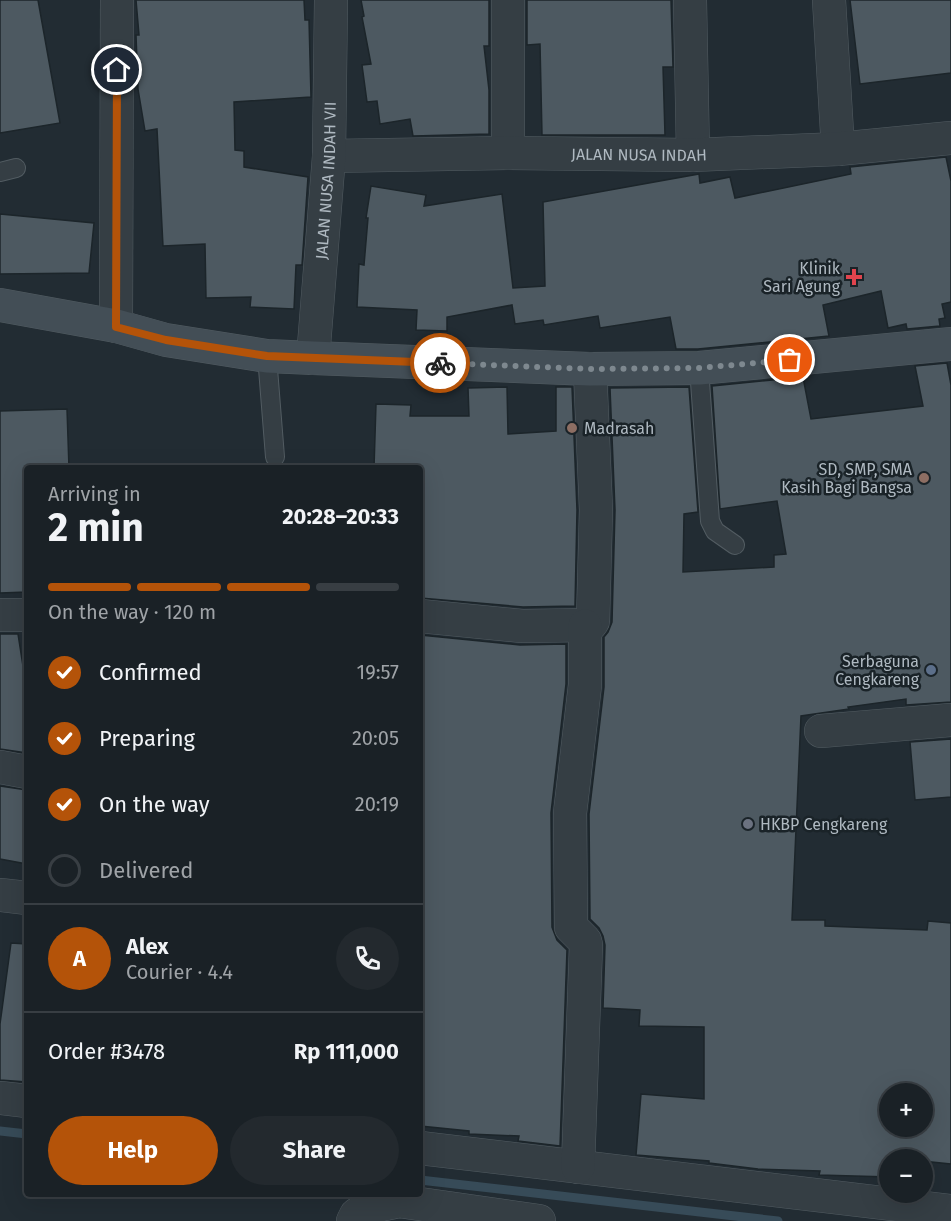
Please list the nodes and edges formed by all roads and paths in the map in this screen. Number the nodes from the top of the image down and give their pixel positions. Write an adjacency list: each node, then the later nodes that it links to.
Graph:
1 (117, 0): 12 (street)
2 (331, 0): 10 (street, JALAN NUSA INDAH VII)
3 (508, 0): 8 (street)
4 (690, 0): 9 (street)
5 (829, 0): 7 (street)
6 (951, 138): 7 (street, JALAN NUSA INDAH)
7 (838, 149): 9 (street, JALAN NUSA INDAH)
8 (508, 153): 9 (street, JALAN NUSA INDAH); 10 (street, JALAN NUSA INDAH)
9 (693, 155)
10 (328, 156): 15 (street, JALAN NUSA INDAH VII)
11 (0, 305): 12 (street)
12 (116, 327): 14 (street)
13 (951, 344): 16 (street)
14 (267, 356): 15 (street); 18 (lane)
15 (313, 358): 17 (street)
16 (699, 368): 17 (street); 19 (lane)
17 (590, 369): 23 (street)
18 (274, 457)
19 (735, 544)
20 (0, 615): 21 (street)
21 (24, 615)
22 (423, 616): 23 (street)
23 (585, 626): 33 (street)
24 (951, 720): 25 (street)
25 (821, 731)
26 (0, 767): 27 (street)
27 (24, 771)
28 (0, 895): 29 (street)
29 (24, 898)
30 (0, 1098): 31 (street)
31 (24, 1101)
32 (423, 1148): 33 (street)
33 (578, 1167): 34 (street)
34 (951, 1211)
35 (353, 1221): 36 (street)
36 (539, 1221)

